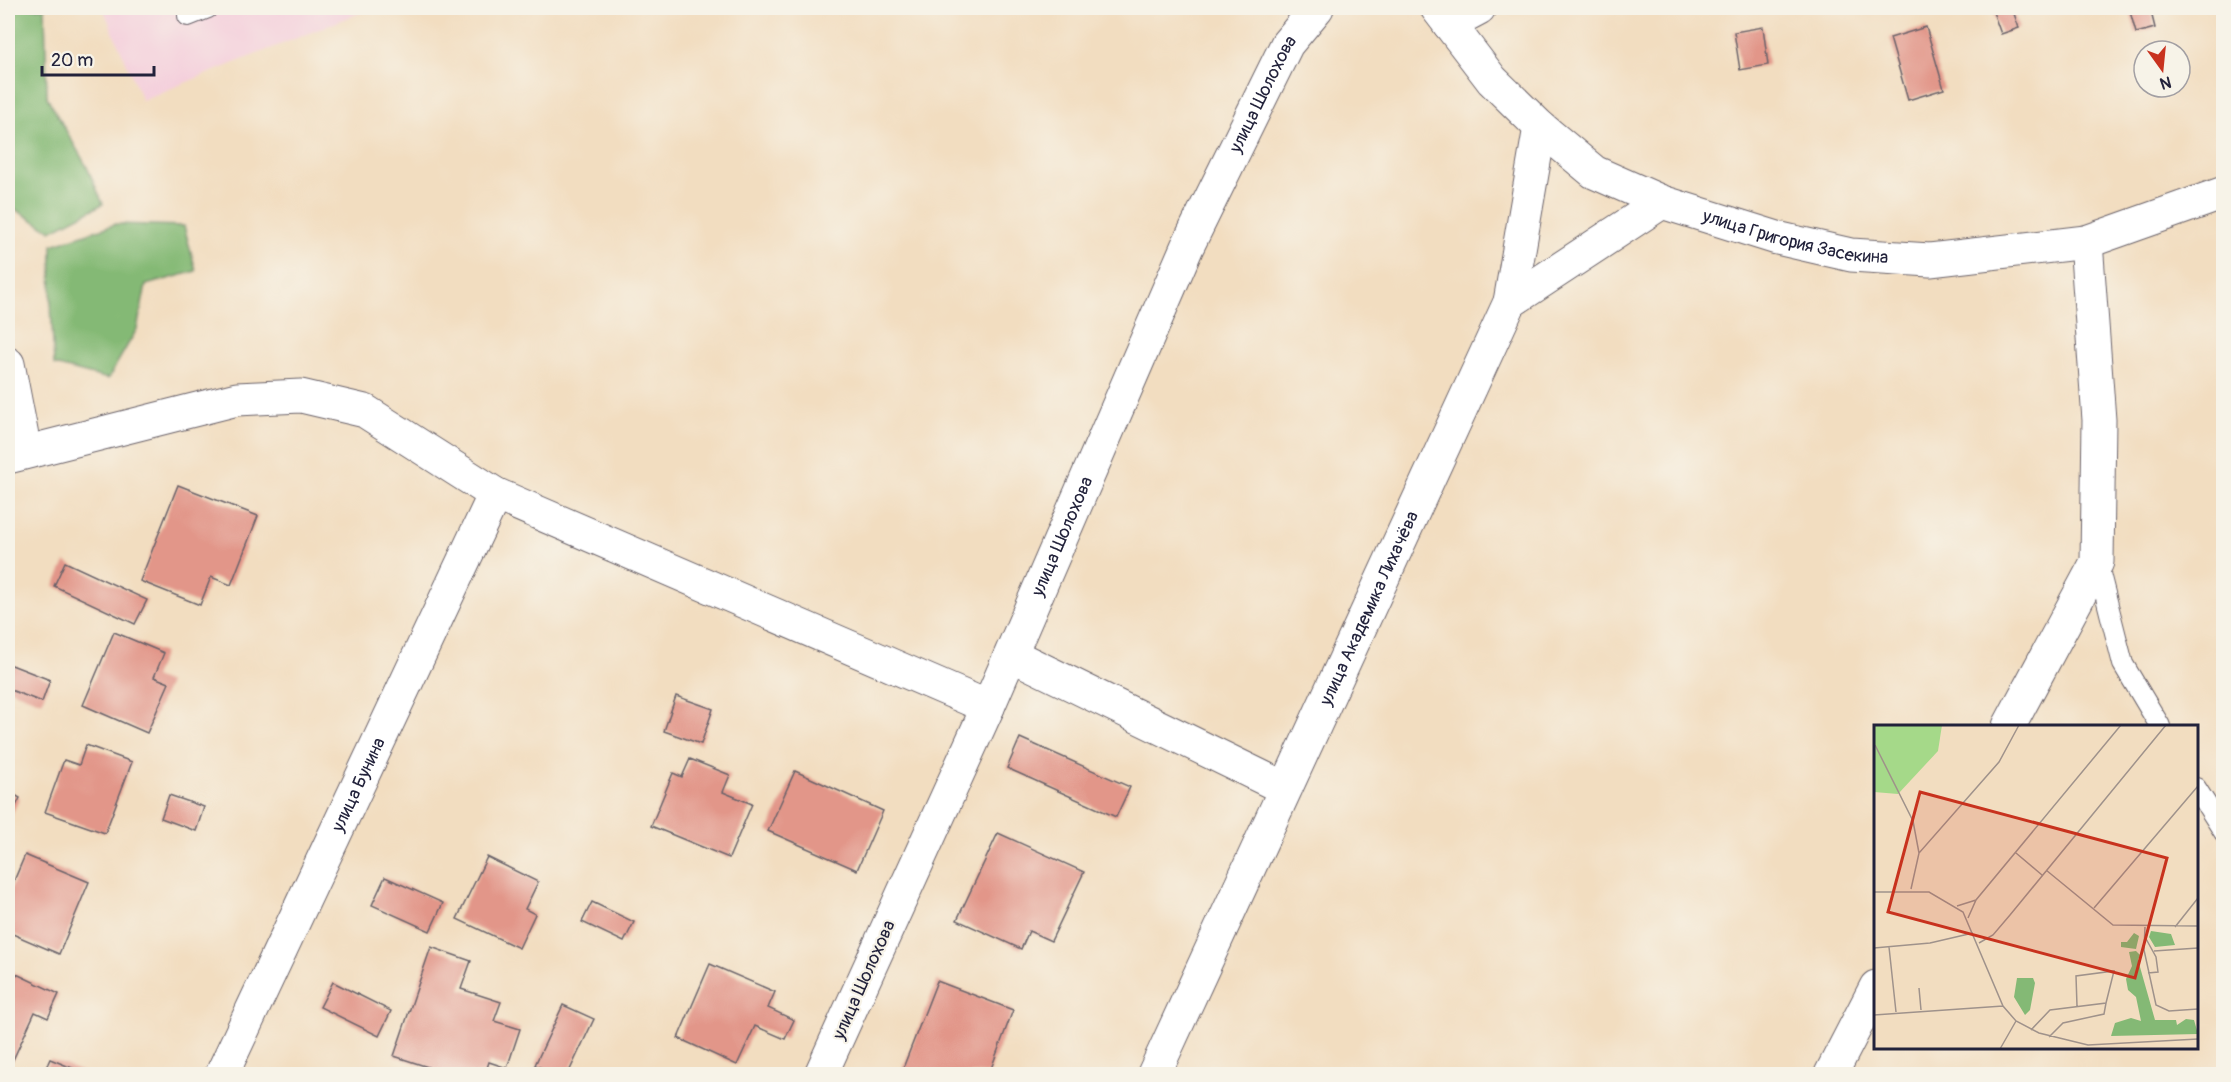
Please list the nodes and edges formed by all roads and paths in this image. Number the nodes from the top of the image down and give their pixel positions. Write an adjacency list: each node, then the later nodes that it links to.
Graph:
1 (188, 8): 2 (lane)
2 (208, 8)
3 (1317, 8): 15 (street, улица Шолохова)
4 (1479, 8): 5 (street)
5 (1443, 16): 6 (street, улица Григория Засекина)
6 (1539, 127): 8 (street, улица Григория Засекина); 10 (street, улица Академика Лихачёва)
7 (2223, 193): 9 (street, улица Григория Засекина)
8 (1662, 202): 9 (street, улица Григория Засекина); 10 (street)
9 (2086, 243): 14 (street)
10 (1510, 302): 19 (street, улица Академика Лихачёва)
11 (8, 364): 12 (street)
12 (16, 455): 13 (street)
13 (495, 494): 16 (street); 23 (street, улица Бунина)
14 (2097, 562): 17 (street); 18 (lane)
15 (1012, 655): 16 (street, улица Шолохова); 19 (street)
16 (988, 707): 24 (street, улица Шолохова)
17 (2010, 725)
18 (2159, 725)
19 (1284, 788): 25 (street, улица Академика Лихачёва)
20 (2198, 791): 21 (lane)
21 (2223, 832)
22 (1874, 989): 26 (street)
23 (222, 1074)
24 (821, 1074)
25 (1154, 1074)
26 (1831, 1074)

